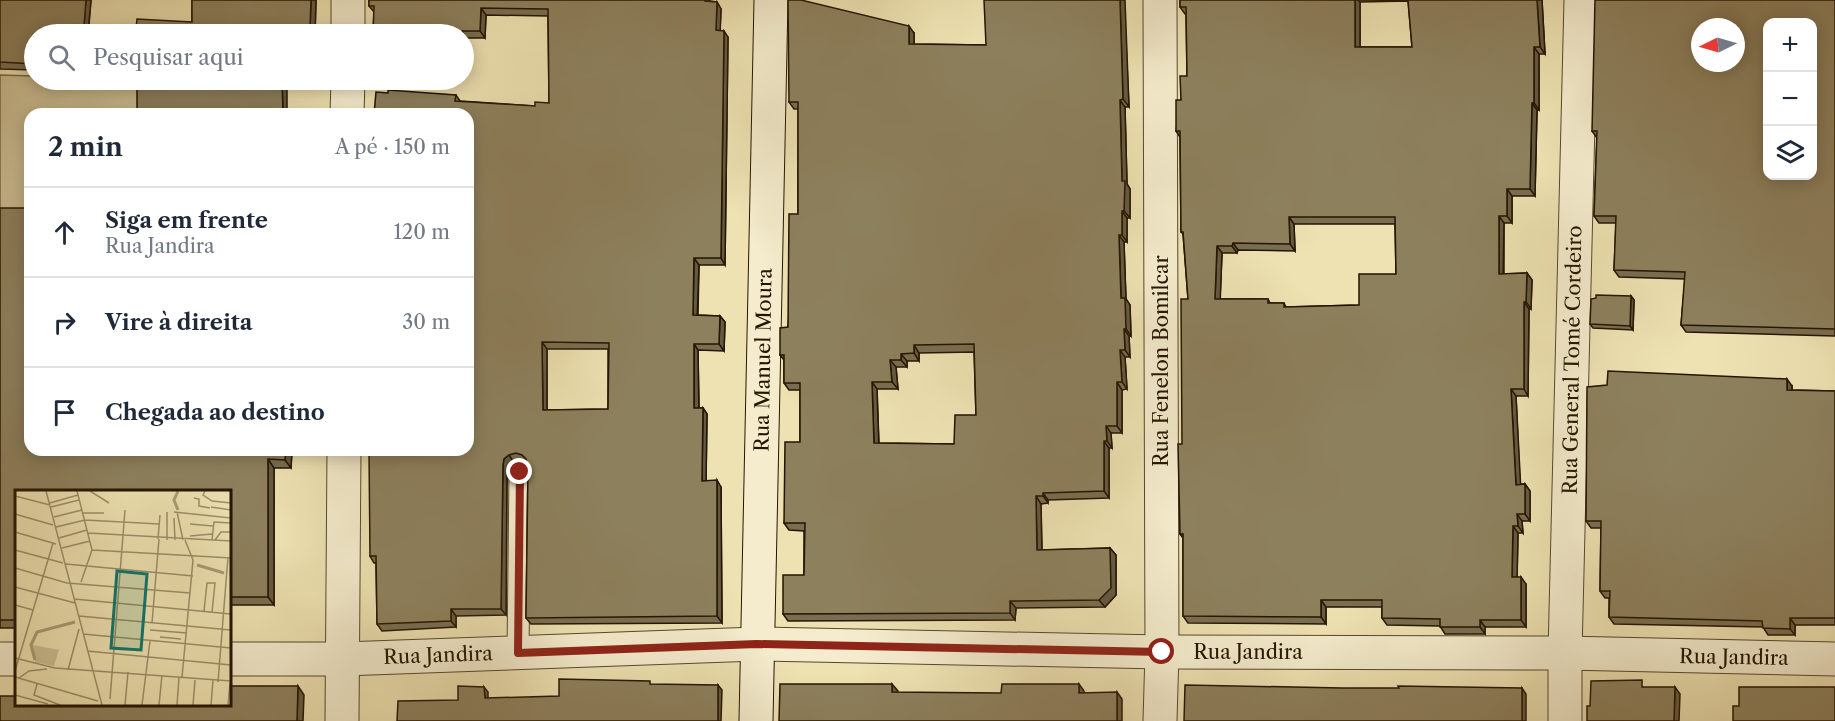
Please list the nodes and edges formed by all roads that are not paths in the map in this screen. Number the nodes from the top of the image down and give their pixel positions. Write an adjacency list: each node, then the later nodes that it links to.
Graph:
1 (348, 0): 5 (street)
2 (771, 0): 10 (street, Rua Manuel Moura)
3 (1160, 0): 11 (street, Rua Fenelon Bomilcar)
4 (1581, 0): 13 (street, Rua General Tomé Cordeiro)
5 (348, 24)
6 (348, 90): 7 (street)
7 (347, 108)
8 (344, 456): 15 (street)
9 (520, 472): 12 (lane)
10 (757, 644): 11 (street, Rua Jandira); 12 (street, Rua Jandira); 18 (street, Rua Manuel Moura)
11 (1162, 652): 13 (street, Rua Jandira); 19 (street, Rua Fenelon Bomilcar)
12 (518, 653): 15 (street, Rua Jandira)
13 (1565, 653): 16 (street, Rua Jandira); 20 (street, Rua General Tomé Cordeiro)
14 (231, 659): 15 (street, Rua Jandira)
15 (343, 659): 17 (street)
16 (1835, 659)
17 (342, 721)
18 (756, 721)
19 (1160, 721)
20 (1565, 721)

